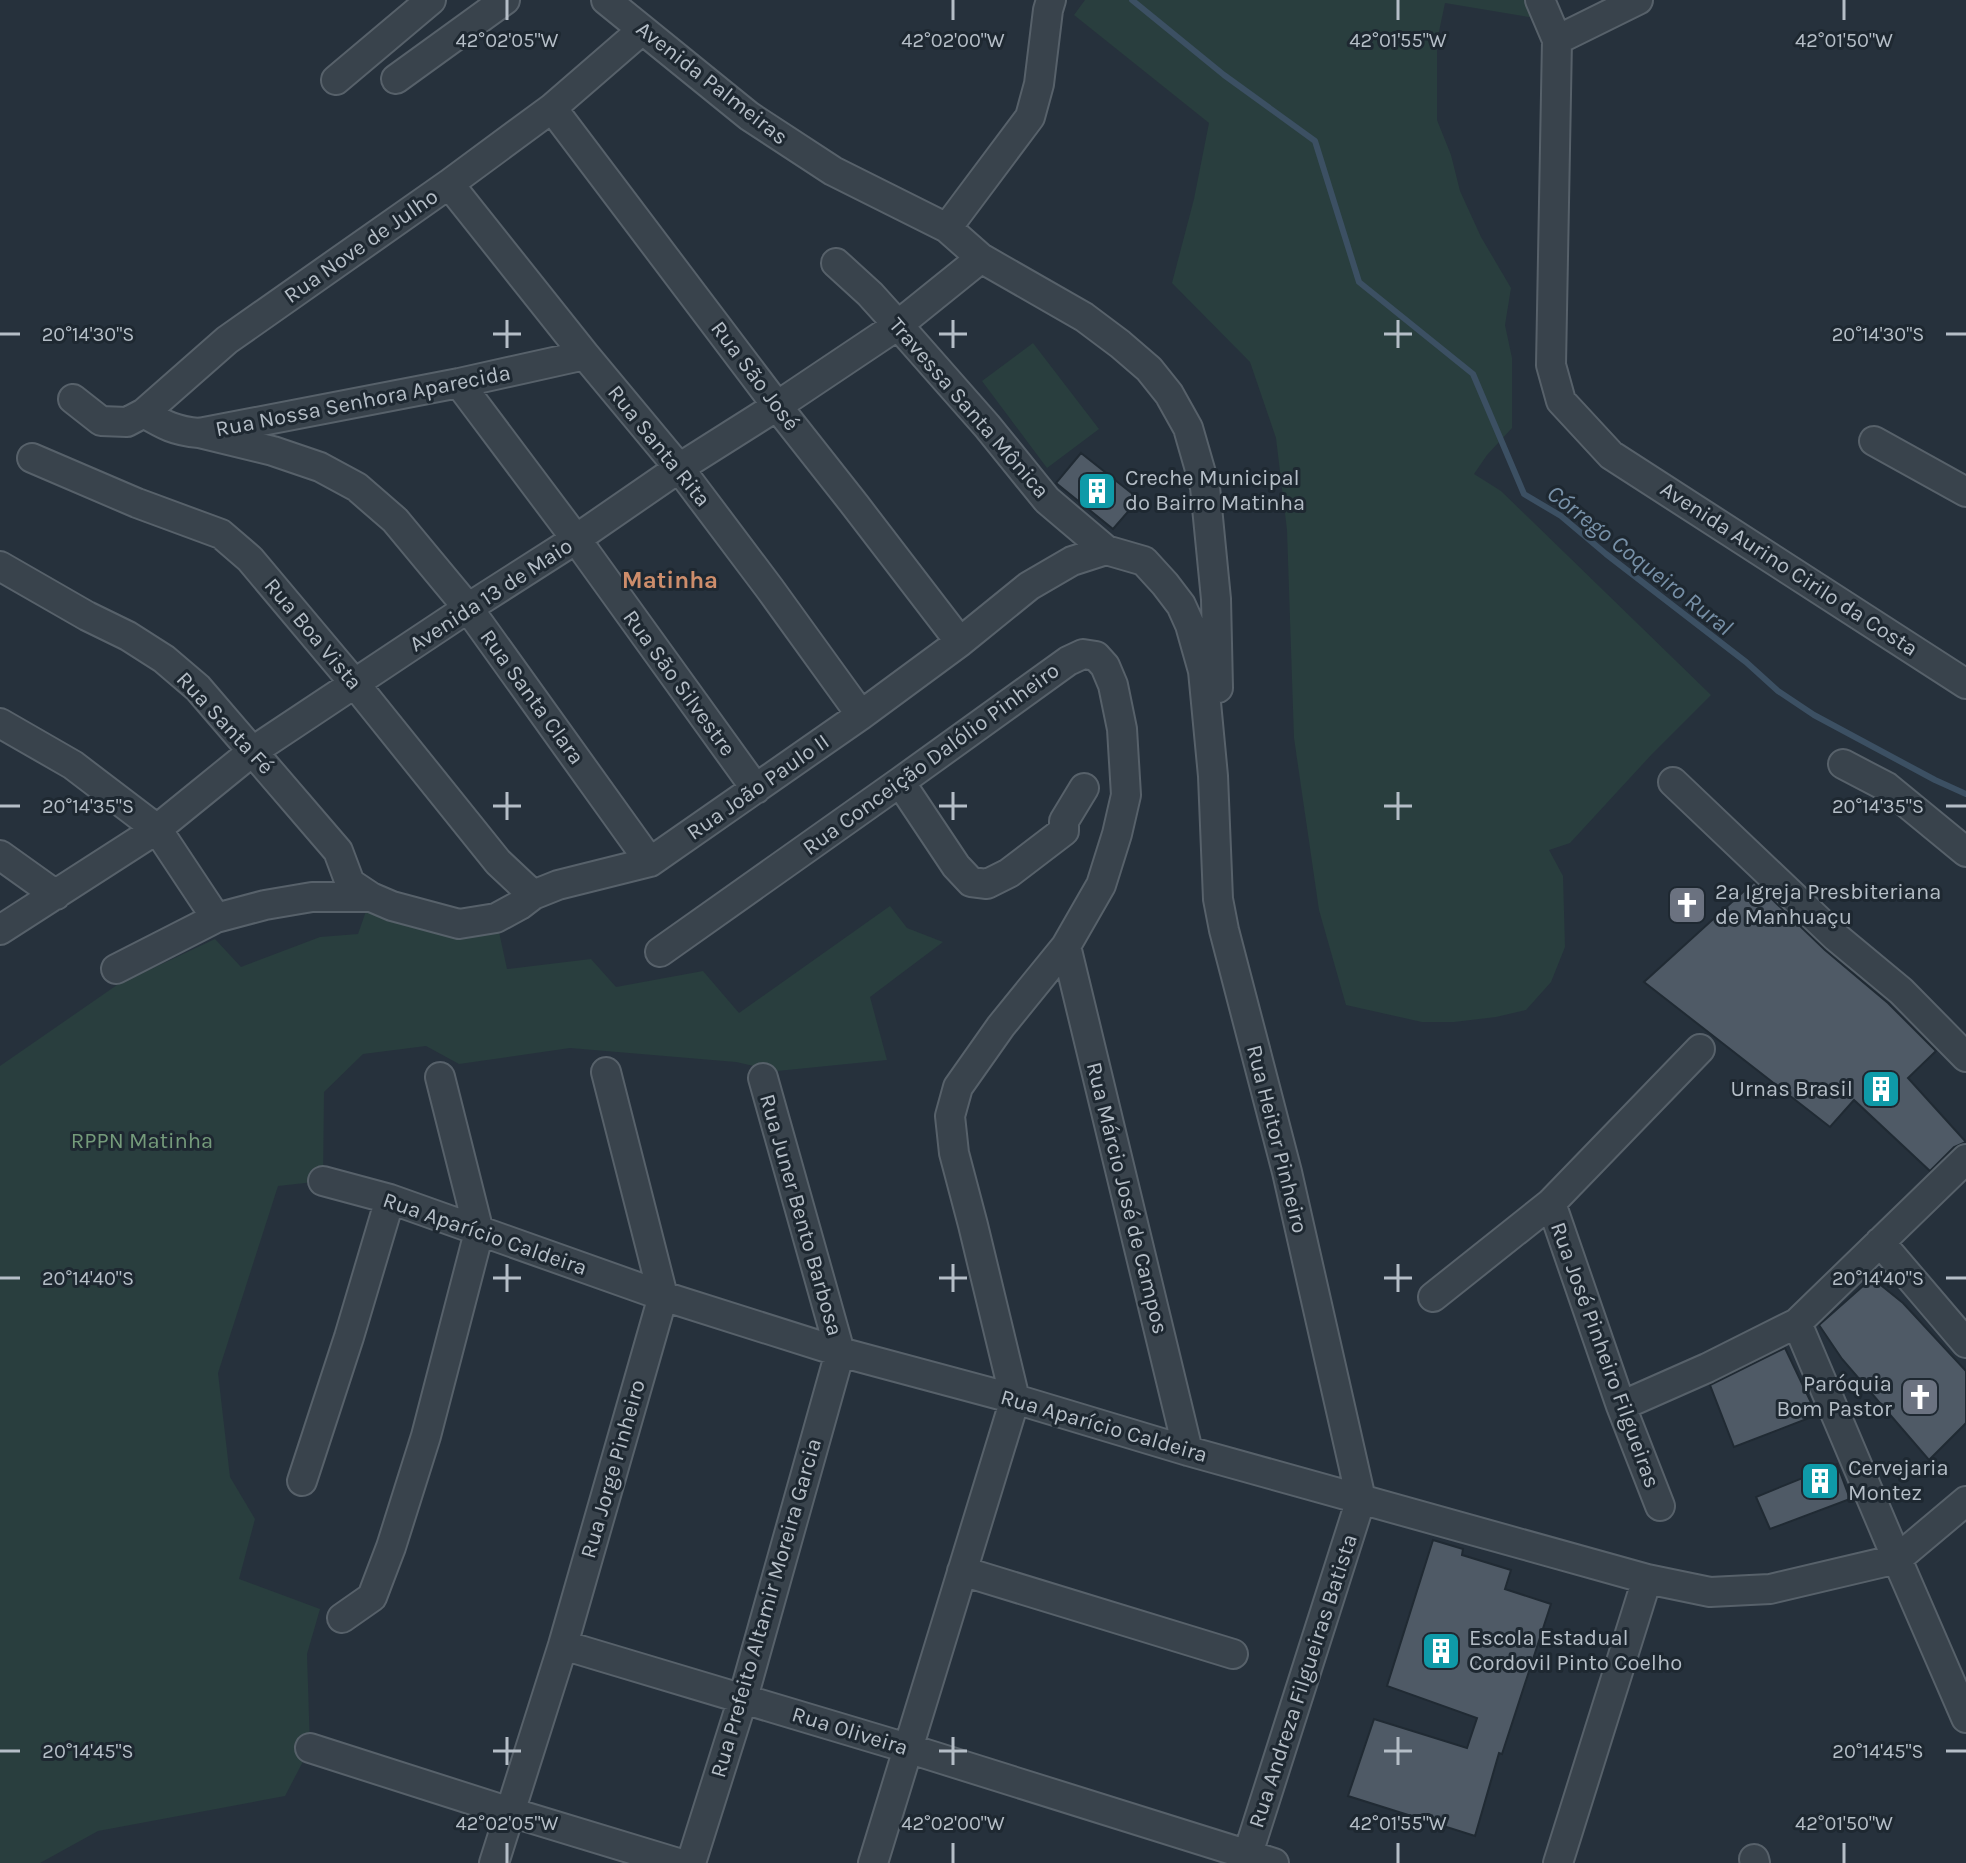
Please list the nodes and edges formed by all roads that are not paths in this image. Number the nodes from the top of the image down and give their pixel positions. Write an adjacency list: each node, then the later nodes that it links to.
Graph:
1 (431, 0): 11 (street)
2 (505, 0): 10 (street)
3 (606, 0): 8 (street, Avenida Palmeiras)
4 (641, 0): 8 (street)
5 (1051, 0): 14 (street)
6 (1540, 0): 9 (street)
7 (1638, 0): 9 (street)
8 (642, 30): 12 (street, Rua Nove de Julho); 14 (street, Avenida Palmeiras)
9 (1557, 40): 34 (street, Avenida Aurino Cirilo da Costa)
10 (396, 79)
11 (336, 80)
12 (552, 108): 13 (street, Rua Nove de Julho); 21 (street, Rua São José)
13 (449, 184): 18 (street, Rua Santa Rita); 22 (street, Rua Nove de Julho)
14 (947, 228): 15 (street, Avenida Palmeiras)
15 (981, 258): 17 (street, Avenida 13 de Maio); 39 (street, Avenida Palmeiras)
16 (836, 263): 17 (street, Travessa Santa Mônica)
17 (898, 325): 21 (street, Avenida 13 de Maio); 29 (street, Travessa Santa Mônica)
18 (585, 355): 19 (street, Rua Nossa Senhora Aparecida); 26 (street, Rua Santa Rita)
19 (459, 383): 23 (street, Rua Nossa Senhora Aparecida); 28 (street, Rua São Silvestre)
20 (73, 399): 22 (street, Rua Nove de Julho)
21 (777, 406): 26 (street, Avenida 13 de Maio); 32 (street, Rua São José)
22 (144, 413): 23 (street, Rua Nossa Senhora Aparecida)
23 (199, 433): 31 (street, Rua Santa Clara)
24 (1874, 441): 27 (street)
25 (32, 458): 33 (street, Rua Boa Vista)
26 (679, 468): 28 (street, Avenida 13 de Maio); 35 (street, Rua Santa Rita)
27 (1966, 492)
28 (576, 539): 31 (street, Avenida 13 de Maio); 43 (street, Rua São Silvestre)
29 (1106, 550): 32 (street, Rua João Paulo II); 39 (street)
30 (0, 566): 37 (street, Rua Santa Fé)
31 (468, 608): 33 (street, Avenida 13 de Maio); 47 (street, Rua Santa Clara)
32 (960, 642): 35 (street, Rua João Paulo II)
33 (355, 684): 37 (street, Avenida 13 de Maio); 49 (street, Rua Boa Vista)
34 (1966, 684)
35 (861, 715): 43 (street, Rua João Paulo II)
36 (0, 723): 44 (street)
37 (253, 751): 44 (street, Avenida 13 de Maio); 50 (street, Rua Santa Fé)
38 (1843, 764): 45 (street)
39 (1213, 776): 76 (street, Rua Heitor Pinheiro)
40 (900, 782): 42 (street); 53 (street, Rua Conceição Dalólio Pinheiro); 54 (street, Rua Conceição Dalólio Pinheiro)
41 (1673, 782): 57 (street)
42 (1084, 788)
43 (756, 789): 47 (street, Rua João Paulo II)
44 (157, 829): 48 (street, Avenida 13 de Maio); 51 (street)
45 (1966, 852)
46 (0, 855): 48 (street)
47 (650, 862): 49 (street, Rua João Paulo II)
48 (56, 895): 52 (street, Avenida 13 de Maio)
49 (533, 895): 50 (street, Rua João Paulo II)
50 (371, 897): 51 (street, Rua João Paulo II)
51 (216, 918): 55 (street, Rua João Paulo II)
52 (0, 930)
53 (1066, 946): 72 (street, Rua Conceição Dalólio Pinheiro); 74 (street, Rua Márcio José de Campos)
54 (660, 952)
55 (116, 969)
56 (1700, 1049): 64 (street)
57 (1966, 1057)
58 (606, 1072): 67 (street)
59 (440, 1077): 65 (street)
60 (763, 1078): 71 (street, Rua Juner Bento Barbosa)
61 (1966, 1159): 66 (street)
62 (323, 1181): 63 (street, Rua Aparício Caldeira)
63 (390, 1199): 65 (street, Rua Aparício Caldeira); 75 (street)
64 (1551, 1203): 68 (street); 73 (street, Rua José Pinheiro Filgueiras)
65 (479, 1232): 67 (street, Rua Aparício Caldeira); 82 (street)
66 (1880, 1242): 69 (street); 70 (street)
67 (663, 1296): 71 (street, Rua Aparício Caldeira); 83 (street, Rua Jorge Pinheiro)
68 (1433, 1297)
69 (1797, 1323): 73 (street); 79 (street)
70 (1966, 1343)
71 (840, 1352): 72 (street, Rua Aparício Caldeira); 85 (street, Rua Prefeito Altamir Moreira Garcia)
72 (1015, 1399): 74 (street, Rua Aparício Caldeira); 80 (street)
73 (1621, 1406): 78 (street, Rua José Pinheiro Filgueiras)
74 (1188, 1451): 76 (street, Rua Aparício Caldeira)
75 (302, 1481)
76 (1361, 1499): 81 (street, Rua Aparício Caldeira); 90 (street, Rua Andreza Filgueiras Batista)
77 (1966, 1501): 79 (street)
78 (1660, 1506)
79 (1897, 1559): 81 (street, Rua Aparício Caldeira); 86 (street)
80 (962, 1571): 84 (street); 88 (street)
81 (1647, 1579): 95 (street)
82 (342, 1618)
83 (563, 1645): 85 (street, Rua Oliveira); 89 (street, Rua Jorge Pinheiro)
84 (1233, 1654)
85 (743, 1698): 88 (street, Rua Oliveira); 93 (street, Rua Prefeito Altamir Moreira Garcia)
86 (1966, 1718)
87 (310, 1748): 89 (street)
88 (907, 1748): 90 (street, Rua Oliveira); 94 (street)
89 (510, 1812): 91 (street, Rua Jorge Pinheiro); 92 (street)
90 (1256, 1860)
91 (494, 1863)
92 (678, 1863)
93 (691, 1863)
94 (873, 1863)
95 (1558, 1863)

